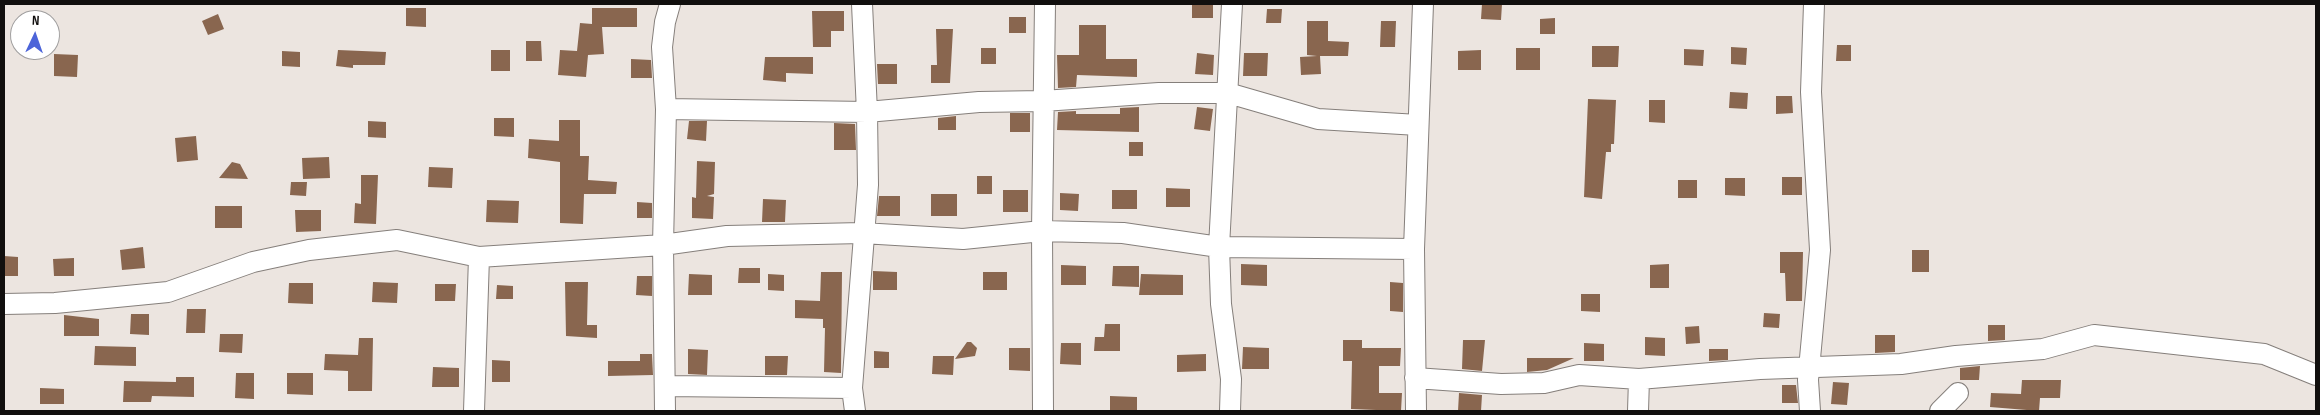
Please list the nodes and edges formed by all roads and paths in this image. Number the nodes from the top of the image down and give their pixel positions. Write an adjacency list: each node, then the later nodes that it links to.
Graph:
1 (670, 4): 9 (street)
2 (862, 4): 10 (street)
3 (1045, 4): 8 (street)
4 (1232, 4): 7 (street)
5 (1423, 4): 11 (street)
6 (1814, 4): 19 (street)
7 (1228, 93): 8 (street); 11 (street); 15 (street)
8 (1043, 101): 10 (street); 12 (street)
9 (666, 109): 10 (street); 14 (street)
10 (867, 112): 13 (street)
11 (1418, 125): 16 (street)
12 (1042, 231): 13 (street); 15 (street); 29 (street)
13 (862, 233): 14 (street); 24 (street)
14 (663, 246): 17 (street); 23 (street)
15 (1219, 247): 16 (street); 30 (street)
16 (1414, 249): 21 (street)
17 (479, 257): 18 (street); 26 (street)
18 (4, 304)
19 (1811, 368): 20 (street); 22 (street); 33 (street)
20 (2316, 375)
21 (1416, 378): 22 (street); 31 (street)
22 (1639, 380): 32 (street)
23 (665, 386): 24 (street); 27 (street)
24 (852, 388): 28 (street)
25 (1958, 393): 34 (street)
26 (474, 411)
27 (665, 411)
28 (855, 411)
29 (1043, 411)
30 (1230, 411)
31 (1416, 411)
32 (1638, 411)
33 (1810, 411)
34 (1940, 411)

